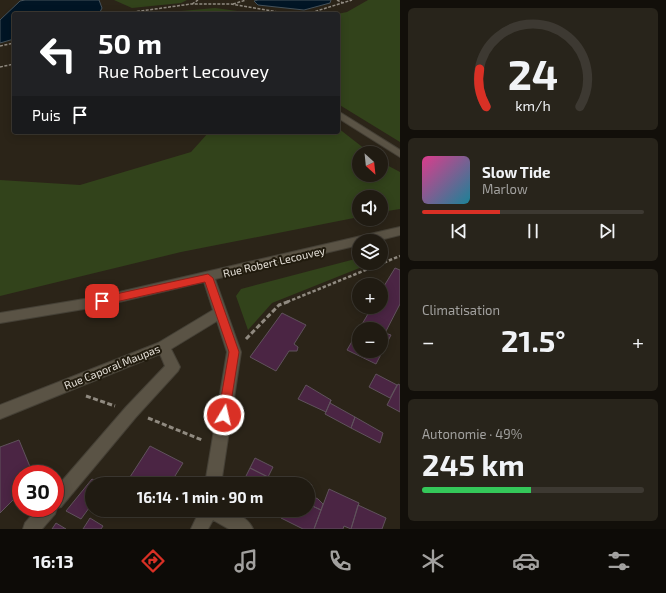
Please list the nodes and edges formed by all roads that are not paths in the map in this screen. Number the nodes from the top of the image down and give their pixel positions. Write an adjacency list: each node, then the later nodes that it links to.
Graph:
1 (340, 115): 2 (street)
2 (400, 154)
3 (400, 231): 4 (street, Rue Robert Lecouvey)
4 (388, 234)
5 (352, 243): 6 (street, Rue Robert Lecouvey)
6 (208, 278): 7 (street); 8 (street, Rue Robert Lecouvey)
7 (220, 312): 9 (street, Rue Caporal Maupas); 11 (street)
8 (0, 318)
9 (163, 347): 10 (street, Rue Caporal Maupas); 12 (street)
10 (0, 412)
11 (214, 477)
12 (64, 490)
13 (41, 517): 16 (street)
14 (206, 517): 17 (street)
15 (223, 517): 18 (street)
16 (31, 529)
17 (199, 529)
18 (245, 529)

